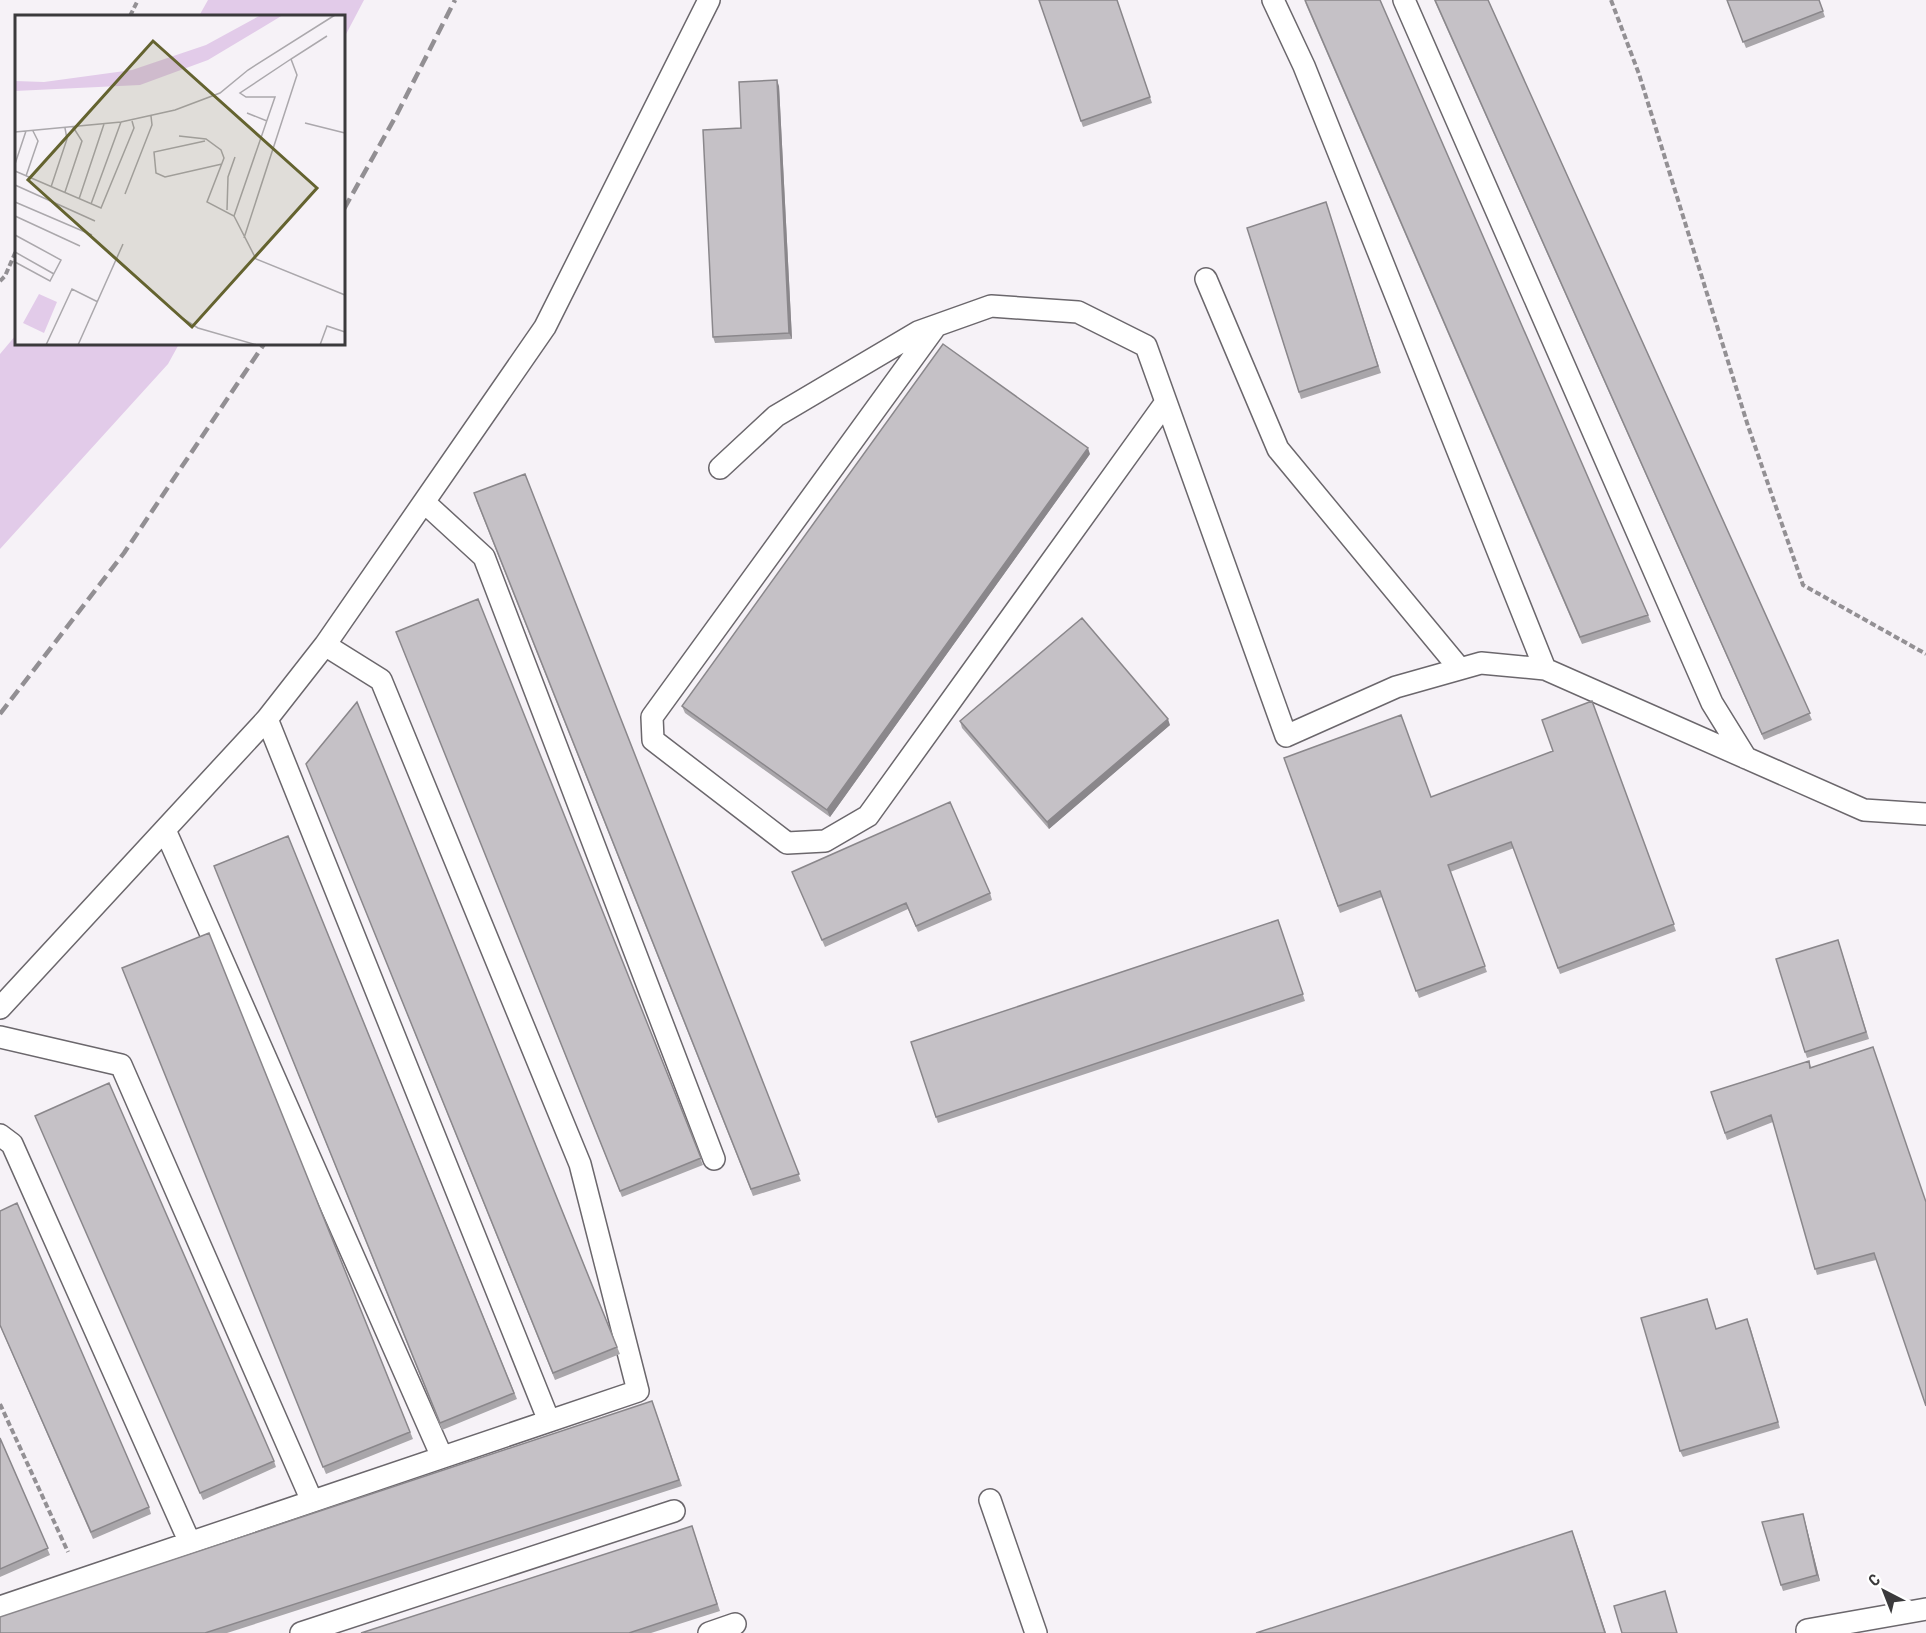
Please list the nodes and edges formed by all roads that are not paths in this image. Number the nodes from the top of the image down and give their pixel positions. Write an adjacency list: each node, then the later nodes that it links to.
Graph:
1 (709, 0): 8 (lane)
2 (1274, 0): 11 (lane)
3 (1404, 0): 13 (lane)
4 (1206, 279): 10 (lane)
5 (937, 325): 6 (lane); 6 (lane); 7 (lane)
6 (1166, 402): 10 (lane)
7 (720, 468)
8 (424, 502): 9 (lane); 19 (lane)
9 (325, 645): 12 (lane); 20 (lane)
10 (1461, 669): 11 (lane)
11 (1545, 669): 13 (lane)
12 (267, 719): 15 (lane); 20 (lane)
13 (1746, 758): 14 (lane)
14 (1926, 814)
15 (165, 830): 16 (lane); 21 (lane)
16 (0, 1008)
17 (0, 1036): 23 (lane)
18 (0, 1135): 25 (lane)
19 (714, 1159)
20 (549, 1421): 21 (lane)
21 (442, 1457): 23 (lane)
22 (990, 1500): 32 (lane)
23 (312, 1501): 25 (lane)
24 (674, 1511): 30 (lane)
25 (190, 1543): 26 (lane)
26 (0, 1607)
27 (1926, 1609): 29 (lane)
28 (735, 1624): 31 (lane)
29 (1807, 1630)
30 (301, 1633)
31 (708, 1633)
32 (1036, 1633)

